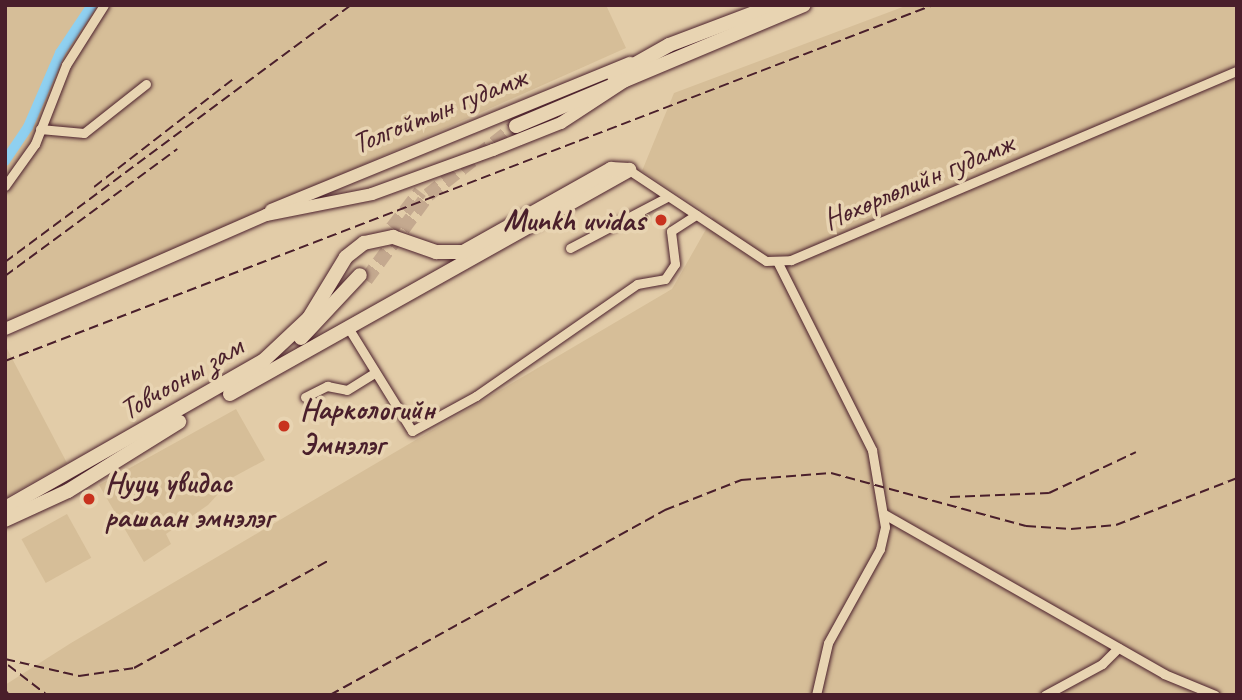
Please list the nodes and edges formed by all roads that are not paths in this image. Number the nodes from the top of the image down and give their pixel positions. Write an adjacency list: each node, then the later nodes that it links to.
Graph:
1 (104, 5): 9 (street)
2 (775, 5): 4 (highway)
3 (804, 5): 4 (highway)
4 (649, 61): 5 (highway)
5 (633, 69): 8 (highway); 10 (main road, Толгойтын гудамж); 14 (main road, Толгойтын гудамж)
6 (1237, 71): 20 (street, Нөхөрлөлийн гудамж)
7 (146, 84): 9 (street)
8 (512, 124)
9 (40, 129): 13 (street)
10 (363, 169): 12 (main road, Толгойтын гудамж); 14 (main road)
11 (629, 170): 15 (street); 22 (highway, Товчооны зам); 23 (highway, Товчооны зам)
12 (340, 179): 16 (main road); 17 (main road, Толгойтын гудамж)
13 (5, 186)
14 (372, 194): 16 (main road, Толгойтын гудамж)
15 (667, 197): 18 (street); 19 (street)
16 (344, 200): 17 (main road, Толгойтын гудамж)
17 (266, 215): 21 (main road, Толгойтын гудамж)
18 (696, 215): 20 (street); 25 (street)
19 (569, 248)
20 (777, 261): 28 (street)
21 (5, 329)
22 (349, 329): 24 (highway, Товчооны зам); 25 (street)
23 (269, 356): 24 (highway); 27 (highway, Товчооны зам)
24 (287, 363): 29 (highway, Товчооны зам)
25 (373, 374): 26 (street)
26 (305, 397)
27 (5, 508)
28 (884, 514): 30 (street); 31 (street)
29 (5, 520)
30 (1118, 648): 32 (street); 33 (street)
31 (816, 695)
32 (1045, 695)
33 (1215, 695)

